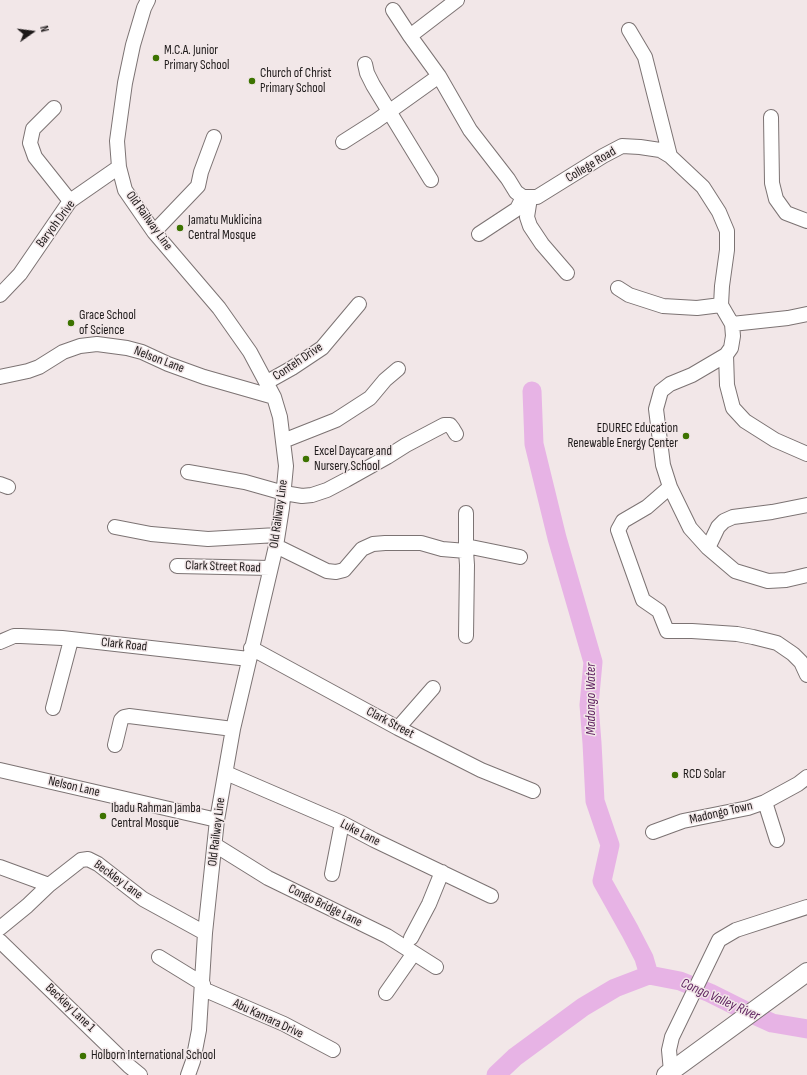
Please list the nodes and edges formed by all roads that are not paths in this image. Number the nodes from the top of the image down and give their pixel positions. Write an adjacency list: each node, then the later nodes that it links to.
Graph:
1 (148, 0): 14 (street, Old Railway Line)
2 (457, 0): 5 (street)
3 (393, 10): 5 (street)
4 (628, 30): 13 (street)
5 (410, 36): 7 (street)
6 (365, 64): 9 (street)
7 (439, 76): 9 (street); 16 (street)
8 (54, 108): 17 (street)
9 (389, 112): 12 (street); 15 (street)
10 (771, 117): 18 (street)
11 (214, 137): 19 (street)
12 (343, 142)
13 (670, 156): 16 (street, College Road); 25 (street, College Road)
14 (119, 167): 17 (street, Baryoh Drive); 19 (street, Old Railway Line)
15 (431, 180)
16 (526, 197): 20 (street); 21 (street)
17 (70, 201): 23 (street, Baryoh Drive)
18 (807, 221)
19 (154, 232): 31 (street, Old Railway Line)
20 (479, 234)
21 (567, 273)
22 (618, 288): 25 (street)
23 (0, 295)
24 (359, 304): 31 (street, Conteh Drive)
25 (721, 305): 27 (street)
26 (807, 314): 27 (street)
27 (732, 324): 28 (street)
28 (726, 355): 35 (street); 37 (street)
29 (398, 368): 34 (street)
30 (0, 377): 32 (street, Nelson Lane)
31 (267, 382): 32 (street, Old Railway Line)
32 (274, 396): 34 (street, Old Railway Line)
33 (456, 434): 38 (street)
34 (283, 441): 38 (street, Old Railway Line)
35 (807, 454)
36 (188, 472): 38 (street)
37 (670, 487): 43 (street); 53 (street)
38 (284, 493): 42 (street, Old Railway Line)
39 (807, 505): 43 (street)
40 (466, 513): 44 (street)
41 (115, 527): 42 (street)
42 (276, 540): 44 (street); 47 (street, Old Railway Line)
43 (708, 548): 48 (street)
44 (466, 549): 45 (street); 49 (street)
45 (520, 557)
46 (177, 566): 47 (street, Clark Street Road)
47 (270, 568): 52 (street, Old Railway Line)
48 (807, 575)
49 (466, 636)
50 (70, 640): 51 (street, Clark Road); 52 (street, Clark Road); 55 (street)
51 (0, 642)
52 (250, 653): 56 (street, Clark Street); 57 (street, Old Railway Line)
53 (807, 675)
54 (433, 688): 56 (street)
55 (53, 708)
56 (398, 728): 62 (street, Clark Street)
57 (233, 729): 58 (street); 60 (street, Old Railway Line)
58 (115, 745)
59 (0, 770): 64 (street, Nelson Lane)
60 (226, 773): 64 (street, Old Railway Line); 65 (street, Luke Lane)
61 (807, 777): 63 (street, Madongo Town)
62 (533, 791)
63 (765, 802): 66 (street, Madongo Town); 67 (street)
64 (217, 820): 68 (street, Old Railway Line)
65 (342, 823): 70 (street, Luke Lane); 71 (street)
66 (653, 832)
67 (777, 840)
68 (215, 845): 76 (street, Old Railway Line); 79 (street, Congo Bridge Lane)
69 (0, 867): 72 (street)
70 (442, 872): 73 (street, Luke Lane); 77 (street)
71 (332, 874)
72 (49, 885): 75 (street, Beckley Lane); 76 (street, Beckley Lane)
73 (492, 896)
74 (807, 907): 88 (street)
75 (0, 928)
76 (205, 933): 83 (street, Old Railway Line)
77 (411, 938)
78 (0, 941): 89 (street, Beckley Lane 1)
79 (414, 953): 81 (street, Congo Bridge Lane); 85 (street)
80 (158, 957): 83 (street, Abu Kamara Drive)
81 (436, 967)
82 (807, 972): 87 (main road)
83 (203, 986): 86 (street, Abu Kamara Drive); 90 (street, Old Railway Line)
84 (807, 986): 87 (main road)
85 (386, 993)
86 (333, 1050)
87 (702, 1054): 88 (main road)
88 (673, 1074)
89 (140, 1075)
90 (188, 1075)

